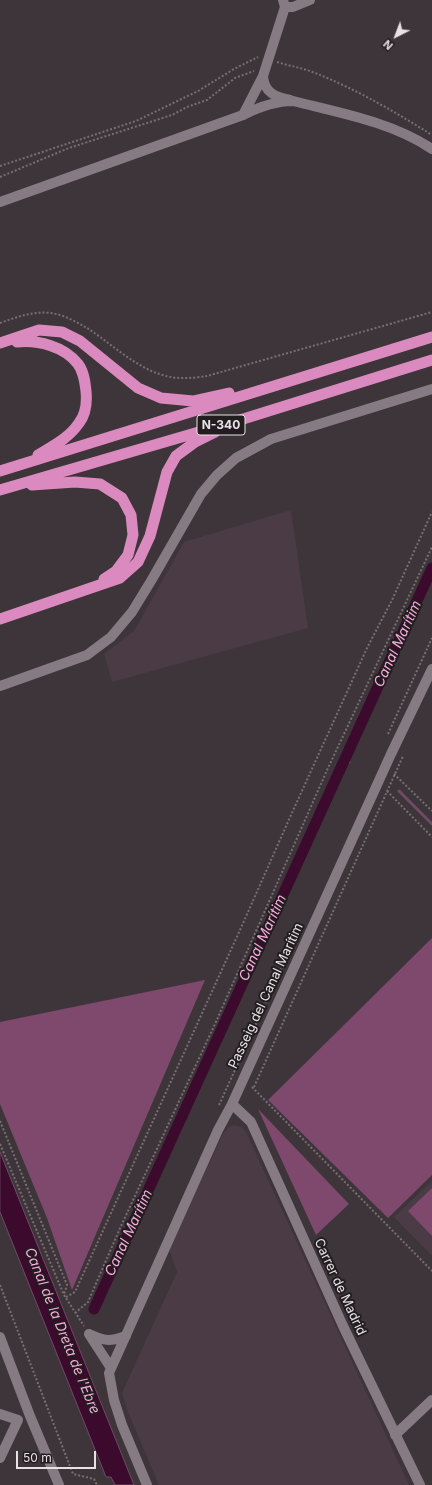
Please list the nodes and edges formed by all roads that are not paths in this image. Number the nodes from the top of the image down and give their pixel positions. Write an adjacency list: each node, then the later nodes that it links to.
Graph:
1 (310, 0): 2 (street)
2 (284, 3): 3 (street)
3 (264, 76): 4 (street); 5 (street)
4 (293, 101): 5 (street); 6 (street)
5 (243, 115): 7 (street)
6 (432, 149)
7 (0, 202)
8 (432, 337): 11 (highway, N-340)
9 (1, 343): 11 (highway); 14 (highway)
10 (432, 360): 13 (highway, N-340)
11 (284, 383): 14 (highway, N-340)
12 (432, 389): 20 (street)
13 (240, 420): 16 (highway, N-340); 17 (highway)
14 (23, 464): 15 (highway, N-340)
15 (0, 472)
16 (5, 488): 17 (highway)
17 (93, 587): 18 (highway)
18 (0, 619)
19 (432, 669): 21 (street, Passeig del Canal Marítim)
20 (0, 686)
21 (232, 1104): 22 (street, Passeig del Canal Marítim); 29 (street, Carrer de Madrid)
22 (126, 1336): 24 (street, Passeig del Canal Marítim); 24 (street)
23 (0, 1338): 27 (street)
24 (110, 1371): 32 (street)
25 (432, 1400): 29 (street)
26 (0, 1414): 28 (street)
27 (30, 1416): 28 (street); 31 (street)
28 (18, 1420): 30 (street)
29 (395, 1435): 33 (street, Carrer de Madrid)
30 (0, 1458)
31 (59, 1485)
32 (147, 1485)
33 (420, 1485)

